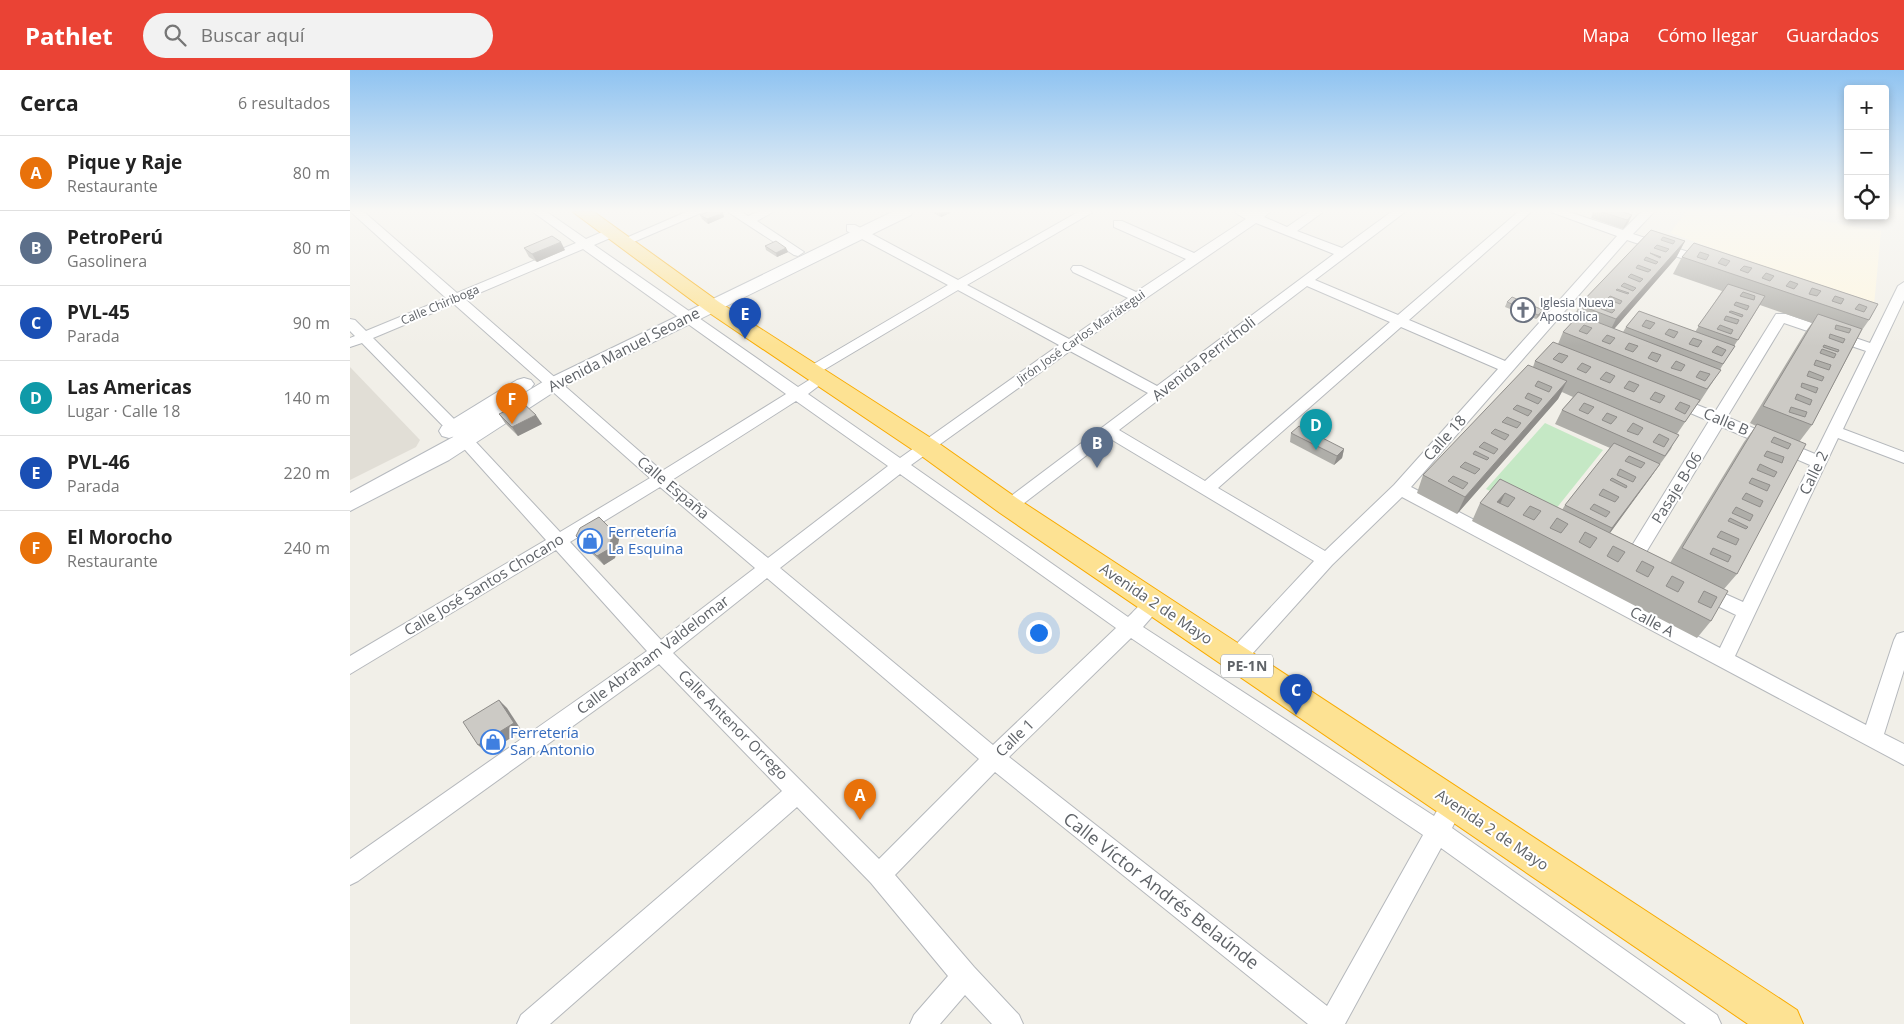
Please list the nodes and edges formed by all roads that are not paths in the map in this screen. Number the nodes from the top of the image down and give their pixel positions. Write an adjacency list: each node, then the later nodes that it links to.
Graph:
1 (406, 257): 20 (street, Calle España)
2 (554, 257): 20 (street, Calle Chiriboga)
3 (606, 257): 22 (street)
4 (640, 257): 22 (highway, Avenida 2 de Mayo / PE-1N)
5 (790, 257): 22 (street, Avenida Manuel Seoane)
6 (802, 257): 22 (street, Avenida Manuel Seoane)
7 (904, 257): 18 (street)
8 (1008, 257): 18 (street, Calle José Santos Chocano)
9 (1192, 257): 14 (street)
10 (1338, 257): 17 (street, Avenida Perricholi)
11 (1473, 257): 23 (street)
12 (1606, 257): 28 (street, Calle 18)
13 (1690, 257): 15 (street)
14 (1195, 258): 21 (street, Jirón José Carlos Mariátegui)
15 (1721, 267)
16 (1077, 269): 21 (street)
17 (1306, 280): 23 (street); 31 (street, Avenida Perricholi)
18 (958, 285): 26 (street); 30 (street, Calle José Santos Chocano)
19 (1904, 286): 27 (street, Calle 2)
20 (455, 298): 25 (street, Calle Chiriboga); 29 (street, Calle España)
21 (1137, 298): 26 (street, Jirón José Carlos Mariátegui)
22 (695, 307): 29 (street, Avenida Manuel Seoane); 30 (highway, Avenida 2 de Mayo / PE-1N)
23 (1398, 321): 28 (street); 43 (street)
24 (350, 323): 25 (street, Calle Antenor Orrego)
25 (357, 340): 36 (street, Calle Antenor Orrego)
26 (1070, 344): 31 (street); 37 (street, Jirón José Carlos Mariátegui)
27 (1874, 349): 33 (street, Pasaje B-06); 35 (street, Calle 2)
28 (1508, 368): 44 (street, Calle 18)
29 (547, 379): 36 (street, Avenida Manuel Seoane); 41 (street, Calle España)
30 (810, 381): 37 (highway, Avenida 2 de Mayo / PE-1N); 40 (street); 41 (street, Calle José Santos Chocano)
31 (1160, 393): 34 (street, Avenida Perricholi)
32 (1657, 394): 33 (street, Calle B)
33 (1720, 419): 39 (street, Calle B); 50 (street, Pasaje B-06)
34 (1109, 431): 43 (street); 46 (street, Avenida Perricholi)
35 (1834, 431): 38 (street); 39 (street, Calle 2)
36 (459, 434): 42 (street, Avenida Manuel Seoane); 45 (street, Avenida Manuel Seoane); 47 (street, Calle Antenor Orrego)
37 (925, 446): 40 (street, Calle Abraham Valdelomar); 46 (highway, Avenida 2 de Mayo / PE-1N)
38 (1904, 458)
39 (1819, 462): 53 (street, Calle 2)
40 (899, 466): 49 (street, Calle Abraham Valdelomar); 54 (street)
41 (661, 479): 47 (street, Calle José Santos Chocano); 49 (street, Calle España)
42 (350, 485)
43 (1207, 488): 48 (street)
44 (1400, 489): 48 (street, Calle 18); 58 (street, Calle A)
45 (350, 503)
46 (1009, 506): 52 (highway, Avenida 2 de Mayo / PE-1N)
47 (556, 541): 56 (street, Calle Antenor Orrego); 59 (street, Calle José Santos Chocano)
48 (1326, 560): 57 (street, Calle 18)
49 (768, 568): 56 (street, Calle Abraham Valdelomar); 63 (street, Calle España)
50 (1660, 570)
51 (1686, 583): 53 (street)
52 (1155, 604): 54 (street, Calle 1); 57 (highway, Avenida 2 de Mayo / PE-1N)
53 (1747, 612): 58 (street, Calle 2)
54 (1130, 628): 63 (street, Calle 1); 66 (street)
55 (1904, 640): 60 (street)
56 (660, 652): 64 (street, Calle Antenor Orrego); 67 (street, Calle Abraham Valdelomar)
57 (1236, 658): 65 (highway, Avenida 2 de Mayo / PE-1N)
58 (1724, 660): 61 (street, Calle A)
59 (350, 666)
60 (1898, 679): 61 (street)
61 (1872, 738): 62 (street, Calle A)
62 (1904, 755)
63 (994, 758): 68 (street, Calle 1); 73 (street, Calle Víctor Andrés Belaúnde)
64 (799, 791): 68 (street, Calle Antenor Orrego); 70 (street)
65 (1453, 804): 66 (street); 75 (highway, Avenida 2 de Mayo / PE-1N)
66 (1438, 832): 73 (street); 74 (street)
67 (350, 874)
68 (879, 875): 69 (street, Calle Antenor Orrego)
69 (965, 976): 71 (street); 72 (street, Calle Antenor Orrego)
70 (530, 1024)
71 (922, 1024)
72 (1010, 1024)
73 (1330, 1024)
74 (1708, 1024)
75 (1783, 1024)

